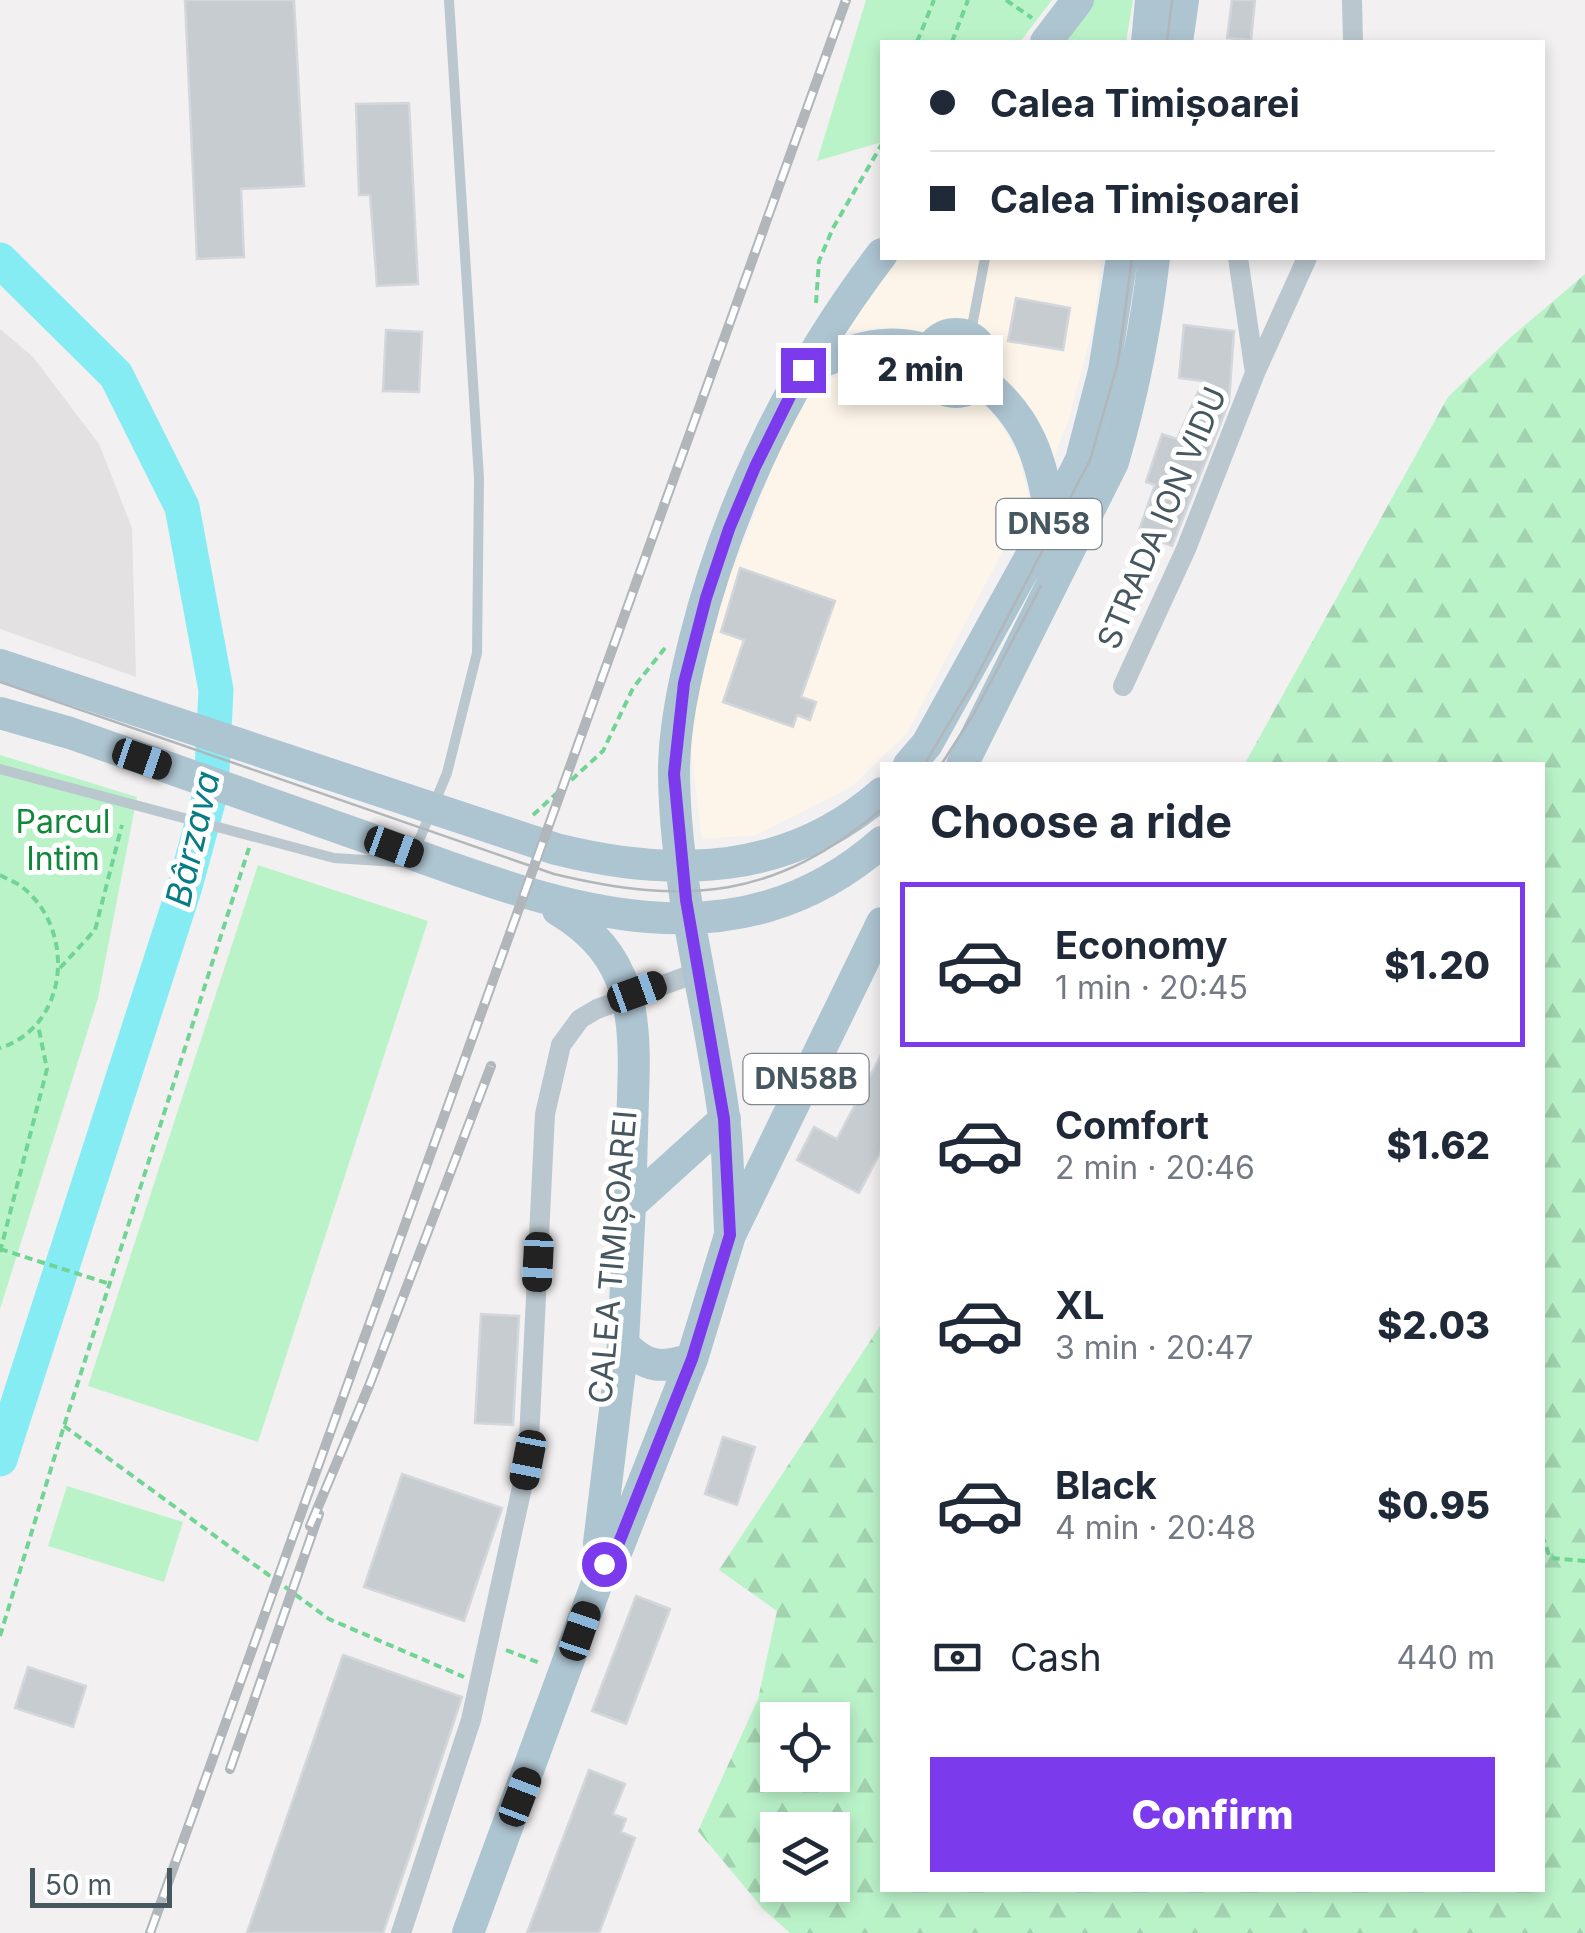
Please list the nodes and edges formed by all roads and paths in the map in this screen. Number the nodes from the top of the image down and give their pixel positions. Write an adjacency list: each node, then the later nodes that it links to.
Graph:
1 (449, 0): 35 (lane)
2 (934, 0): 10 (path)
3 (968, 0): 11 (path)
4 (1006, 0): 9 (path)
5 (1078, 0): 9 (main road)
6 (1151, 0): 12 (main road)
7 (1182, 0): 13 (main road)
8 (1352, 0): 14 (street)
9 (1043, 33)
10 (918, 40)
11 (953, 40)
12 (1147, 40)
13 (1177, 40)
14 (1352, 40)
15 (880, 151): 22 (path)
16 (880, 257): 25 (main road, CALEA TIMIȘOAREI / DN58B)
17 (985, 260): 23 (lane)
18 (1122, 260): 28 (main road, DN58)
19 (1154, 260): 33 (main road, DN58)
20 (1238, 260): 26 (street, STRADA ION VIDU)
21 (1306, 260): 26 (street, STRADA ION VIDU)
22 (816, 304)
23 (970, 337): 24 (main road); 27 (main road)
24 (929, 351): 25 (main road); 27 (main road)
25 (803, 370): 45 (main road, CALEA TIMIȘOAREI / DN58B)
26 (1255, 373): 31 (street, STRADA ION VIDU)
27 (980, 379): 28 (main road)
28 (1051, 520): 34 (main road, DN58)
29 (669, 643): 37 (path)
30 (0, 665): 36 (main road)
31 (1124, 686)
32 (0, 713): 42 (main road)
33 (962, 758)
34 (912, 762)
35 (0, 769)
36 (880, 794)
37 (522, 821)
38 (122, 825): 44 (path)
39 (251, 843): 54 (path)
40 (880, 843): 42 (main road)
41 (0, 875): 44 (path)
42 (537, 898): 51 (main road, CALEA TIMIȘOAREI / DN58B)
43 (879, 941): 52 (main road, CALEA TIMIȘOAREI / DN58B)
44 (60, 968): 46 (path)
45 (698, 972): 48 (main road, CALEA TIMIȘOAREI / DN58B); 62 (street)
46 (38, 1024): 47 (path); 53 (path)
47 (0, 1048)
48 (724, 1119): 49 (main road, CALEA TIMIȘOAREI / DN58B); 50 (main road, CALEA TIMIȘOAREI / DN58B)
49 (690, 1150): 50 (main road); 51 (main road, CALEA TIMIȘOAREI / DN58B)
50 (727, 1165): 52 (main road, CALEA TIMIȘOAREI / DN58B)
51 (630, 1205): 55 (main road, CALEA TIMIȘOAREI / DN58B)
52 (730, 1235): 56 (main road, CALEA TIMIȘOAREI / DN58B)
53 (0, 1250): 54 (path)
54 (110, 1284): 57 (path)
55 (622, 1344): 56 (main road); 60 (main road, CALEA TIMIȘOAREI / DN58B)
56 (692, 1359): 60 (main road, CALEA TIMIȘOAREI / DN58B)
57 (64, 1426): 61 (path); 64 (path)
58 (1545, 1544): 59 (path)
59 (1585, 1561)
60 (604, 1564): 66 (main road, CALEA TIMIȘOAREI / DN58B)
61 (0, 1636)
62 (488, 1644): 63 (path); 64 (street)
63 (546, 1665)
64 (479, 1684): 65 (street)
65 (401, 1933)
66 (468, 1933)

